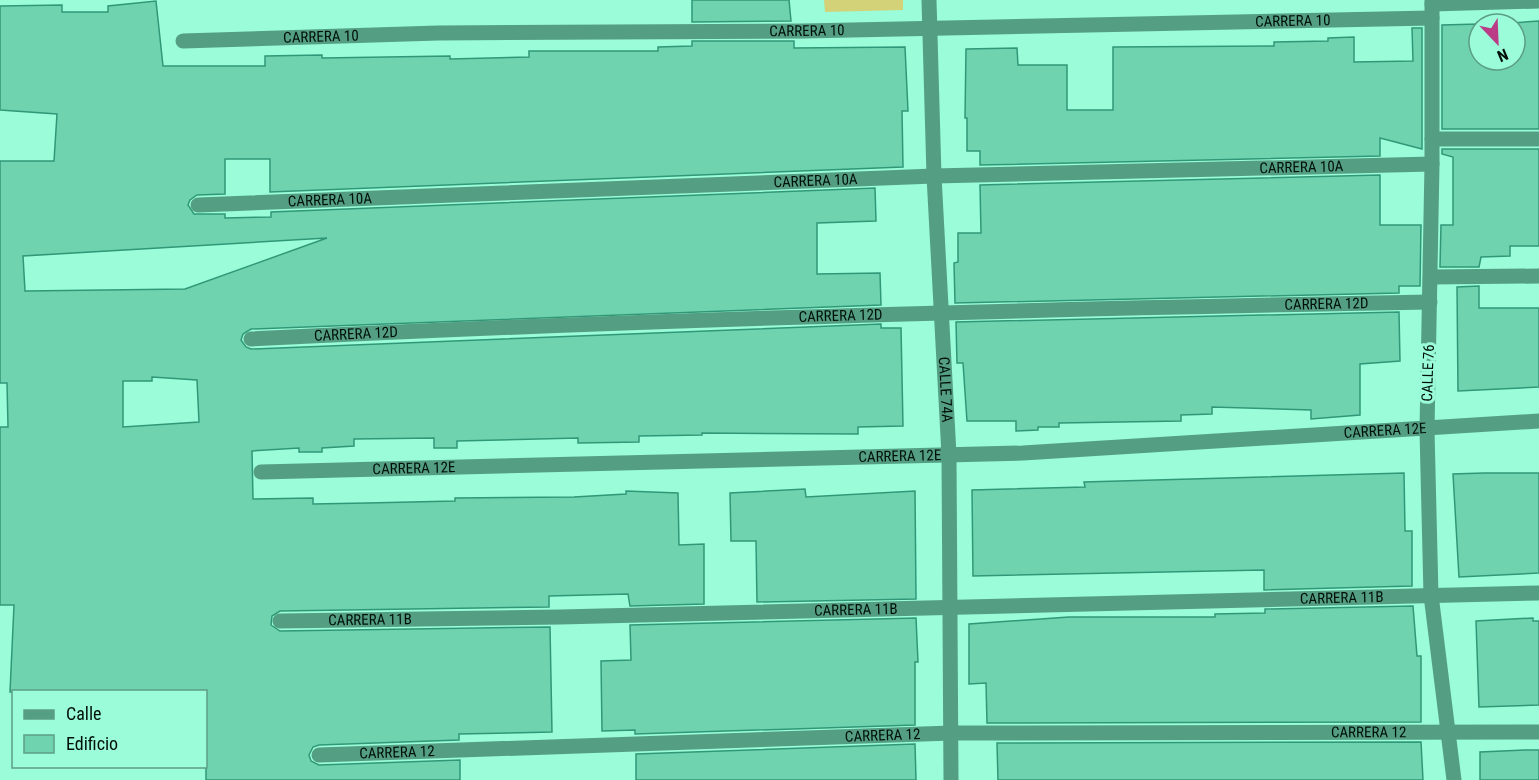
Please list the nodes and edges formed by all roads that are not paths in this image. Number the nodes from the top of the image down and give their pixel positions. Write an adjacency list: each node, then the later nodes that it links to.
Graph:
1 (929, 0): 4 (street, CALLE 74A)
2 (1539, 1): 3 (street, CARRERA 10)
3 (1432, 7): 4 (street, CARRERA 10); 6 (street, CALLE 76)
4 (930, 28): 5 (street, CARRERA 10); 9 (street, CALLE 74A)
5 (183, 41)
6 (1432, 139): 7 (street); 8 (street, CALLE 76)
7 (1539, 139)
8 (1432, 164): 9 (street, CARRERA 10A); 12 (street, CALLE 76)
9 (934, 176): 10 (street, CARRERA 10A); 14 (street, CALLE 74A)
10 (198, 205)
11 (1539, 276): 12 (street)
12 (1431, 277): 13 (street, CALLE 76)
13 (1430, 302): 14 (street, CARRERA 12D); 17 (street, CALLE 76)
14 (941, 311): 15 (street, CARRERA 12D); 18 (street, CALLE 74A)
15 (252, 339)
16 (1539, 421): 17 (street, CARRERA 12E)
17 (1427, 430): 18 (street, CARRERA 12E); 21 (street, CALLE 76)
18 (949, 455): 19 (street, CARRERA 12E); 22 (street, CALLE 74A)
19 (261, 472)
20 (1539, 593): 21 (street, CARRERA 11B)
21 (1431, 595): 22 (street, CARRERA 11B); 26 (street, CALLE 76)
22 (952, 608): 23 (street, CARRERA 11B); 25 (street, CALLE 74A)
23 (280, 621)
24 (1539, 732): 26 (street, CARRERA 12)
25 (952, 733): 26 (street, CARRERA 12); 27 (street, CARRERA 12); 28 (street, CALLE 74A)
26 (1447, 733): 29 (street, CALLE 76)
27 (319, 755)
28 (951, 780)
29 (1454, 780)

